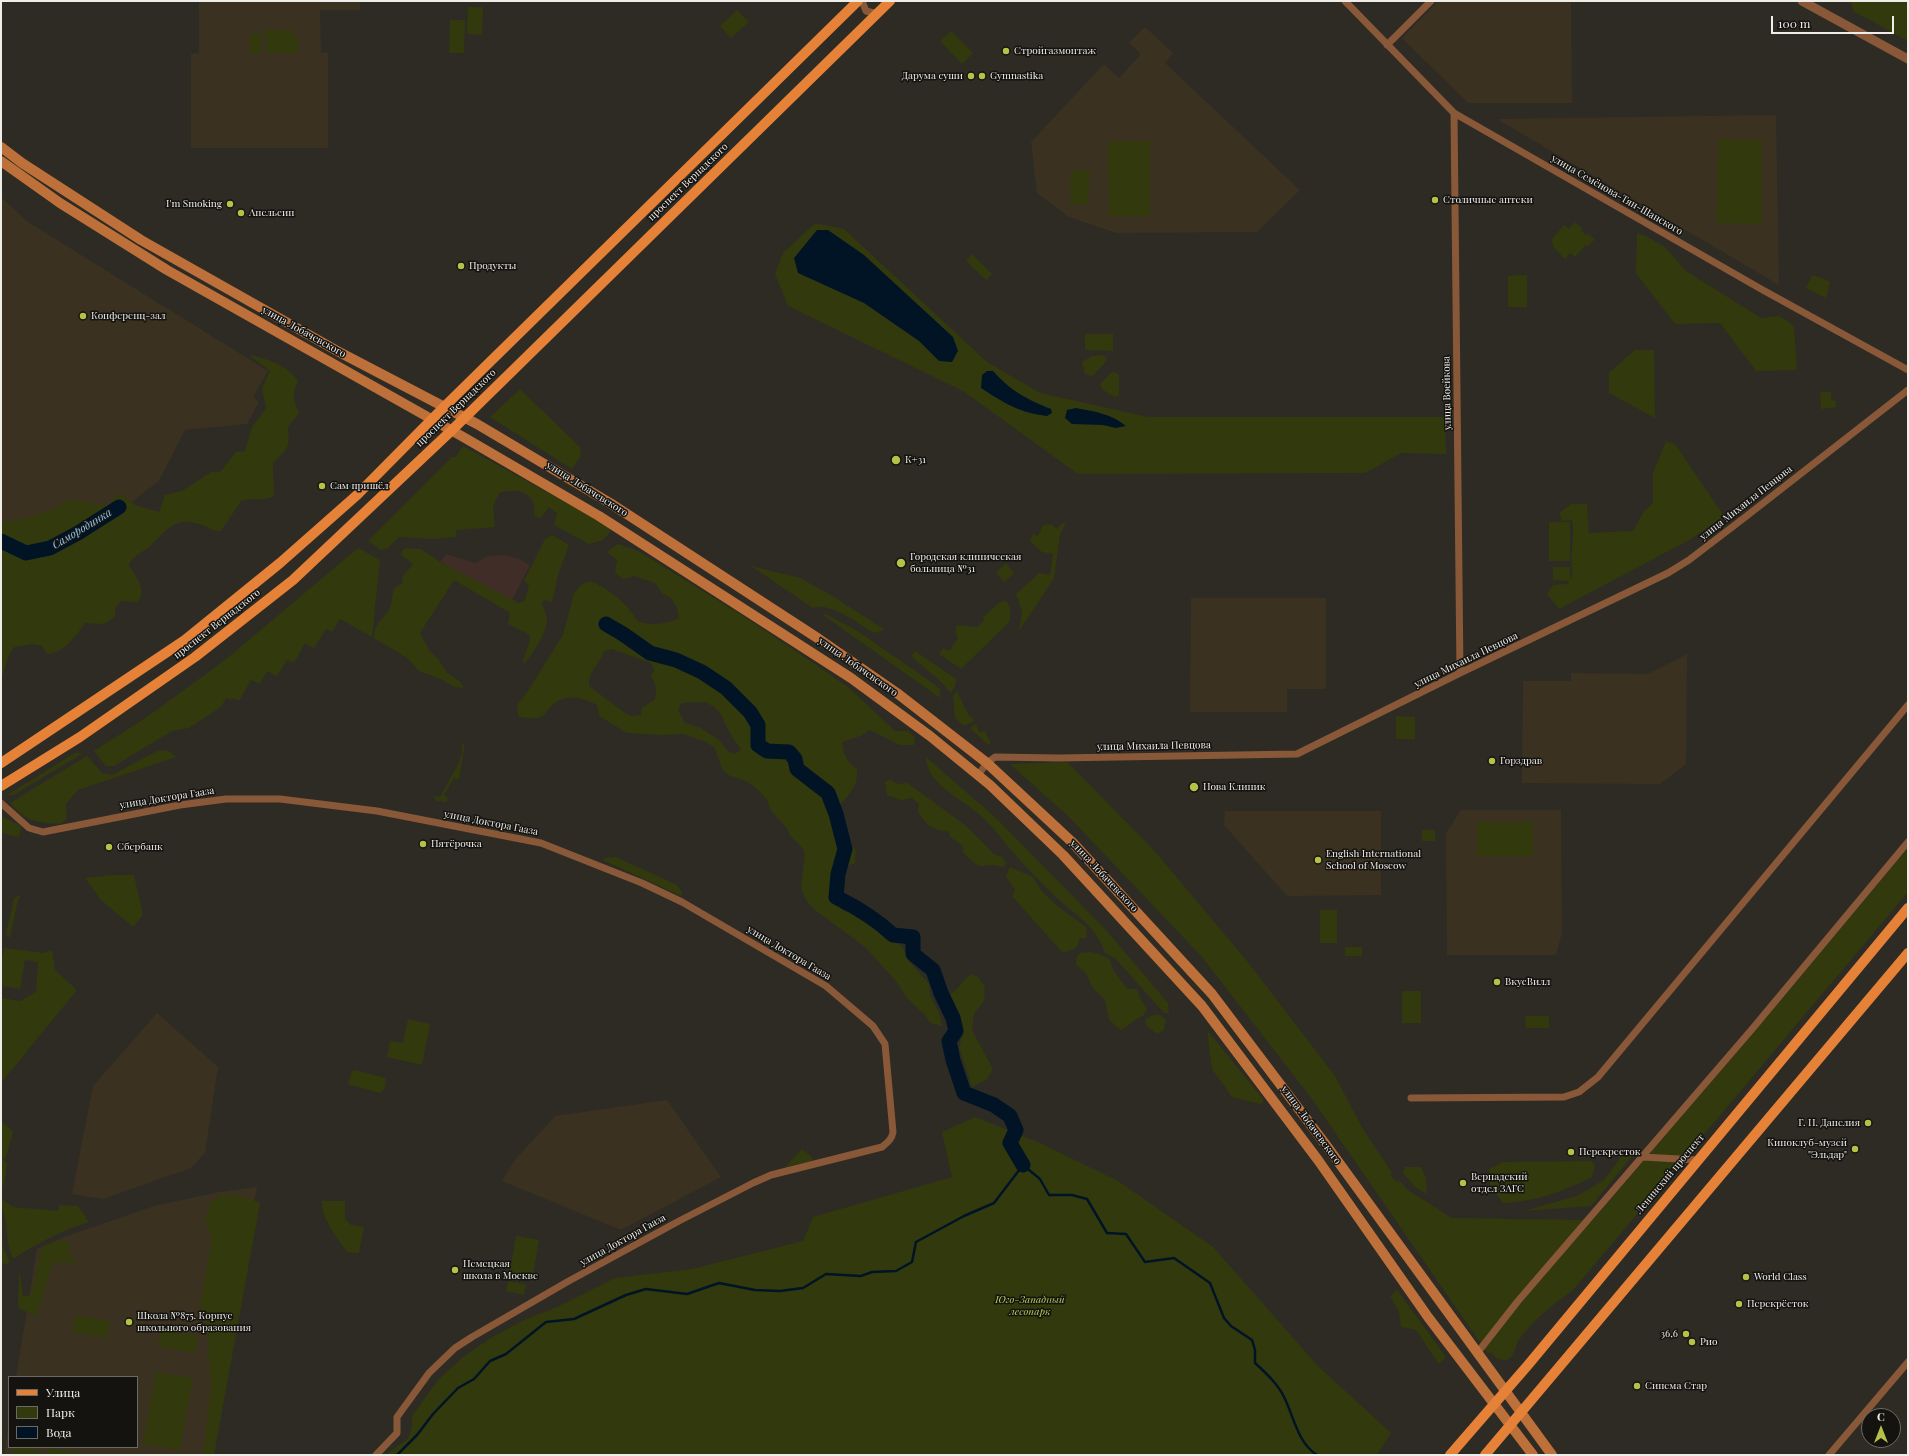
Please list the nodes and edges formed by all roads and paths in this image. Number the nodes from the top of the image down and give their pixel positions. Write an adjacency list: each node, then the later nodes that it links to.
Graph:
1 (858, 1): 15 (main road, проспект Вернадского)
2 (862, 1): 7 (street)
3 (890, 1): 7 (main road, проспект Вернадского)
4 (1345, 1): 8 (street, улица Семёнова-Тян-Шанского)
5 (1431, 1): 8 (street)
6 (1802, 1): 9 (street)
7 (881, 10): 16 (main road, проспект Вернадского)
8 (1387, 45): 10 (street, улица Семёнова-Тян-Шанского)
9 (1908, 59)
10 (1454, 113): 13 (street, улица Семёнова-Тян-Шанского); 19 (street, улица Воейкова)
11 (1, 147): 15 (main road, улица Лобачевского)
12 (1, 161): 17 (main road, улица Лобачевского)
13 (1908, 370)
14 (1908, 390): 19 (street, улица Михаила Певцова)
15 (445, 406): 16 (main road, улица Лобачевского); 17 (main road, проспект Вернадского)
16 (464, 417): 18 (main road, проспект Вернадского); 21 (main road, улица Лобачевского)
17 (431, 420): 18 (main road, улица Лобачевского); 22 (main road, проспект Вернадского)
18 (451, 431): 23 (main road, улица Лобачевского); 24 (main road, проспект Вернадского)
19 (1460, 673): 21 (street, улица Михаила Певцова)
20 (1908, 705): 29 (street)
21 (987, 763): 23 (street); 32 (main road, улица Лобачевского)
22 (1, 764)
23 (978, 775): 35 (main road, улица Лобачевского)
24 (1, 786)
25 (1, 803): 38 (street, улица Доктора Гааза)
26 (1908, 842): 30 (street)
27 (1908, 908): 31 (main road, Ленинский проспект)
28 (1908, 953): 36 (main road)
29 (1412, 1098)
30 (1643, 1158): 31 (street); 32 (street)
31 (1697, 1160): 34 (main road, Ленинский проспект)
32 (1478, 1352): 34 (main road, улица Лобачевского)
33 (1908, 1362): 43 (street)
34 (1506, 1391): 35 (main road, Ленинский проспект); 36 (main road, улица Лобачевского)
35 (1495, 1403): 37 (main road, улица Лобачевского); 39 (main road, Ленинский проспект)
36 (1521, 1412): 37 (main road); 42 (main road, улица Лобачевского)
37 (1511, 1424): 40 (main road); 41 (main road, улица Лобачевского)
38 (376, 1455)
39 (1450, 1455)
40 (1485, 1455)
41 (1533, 1455)
42 (1552, 1455)
43 (1829, 1455)

